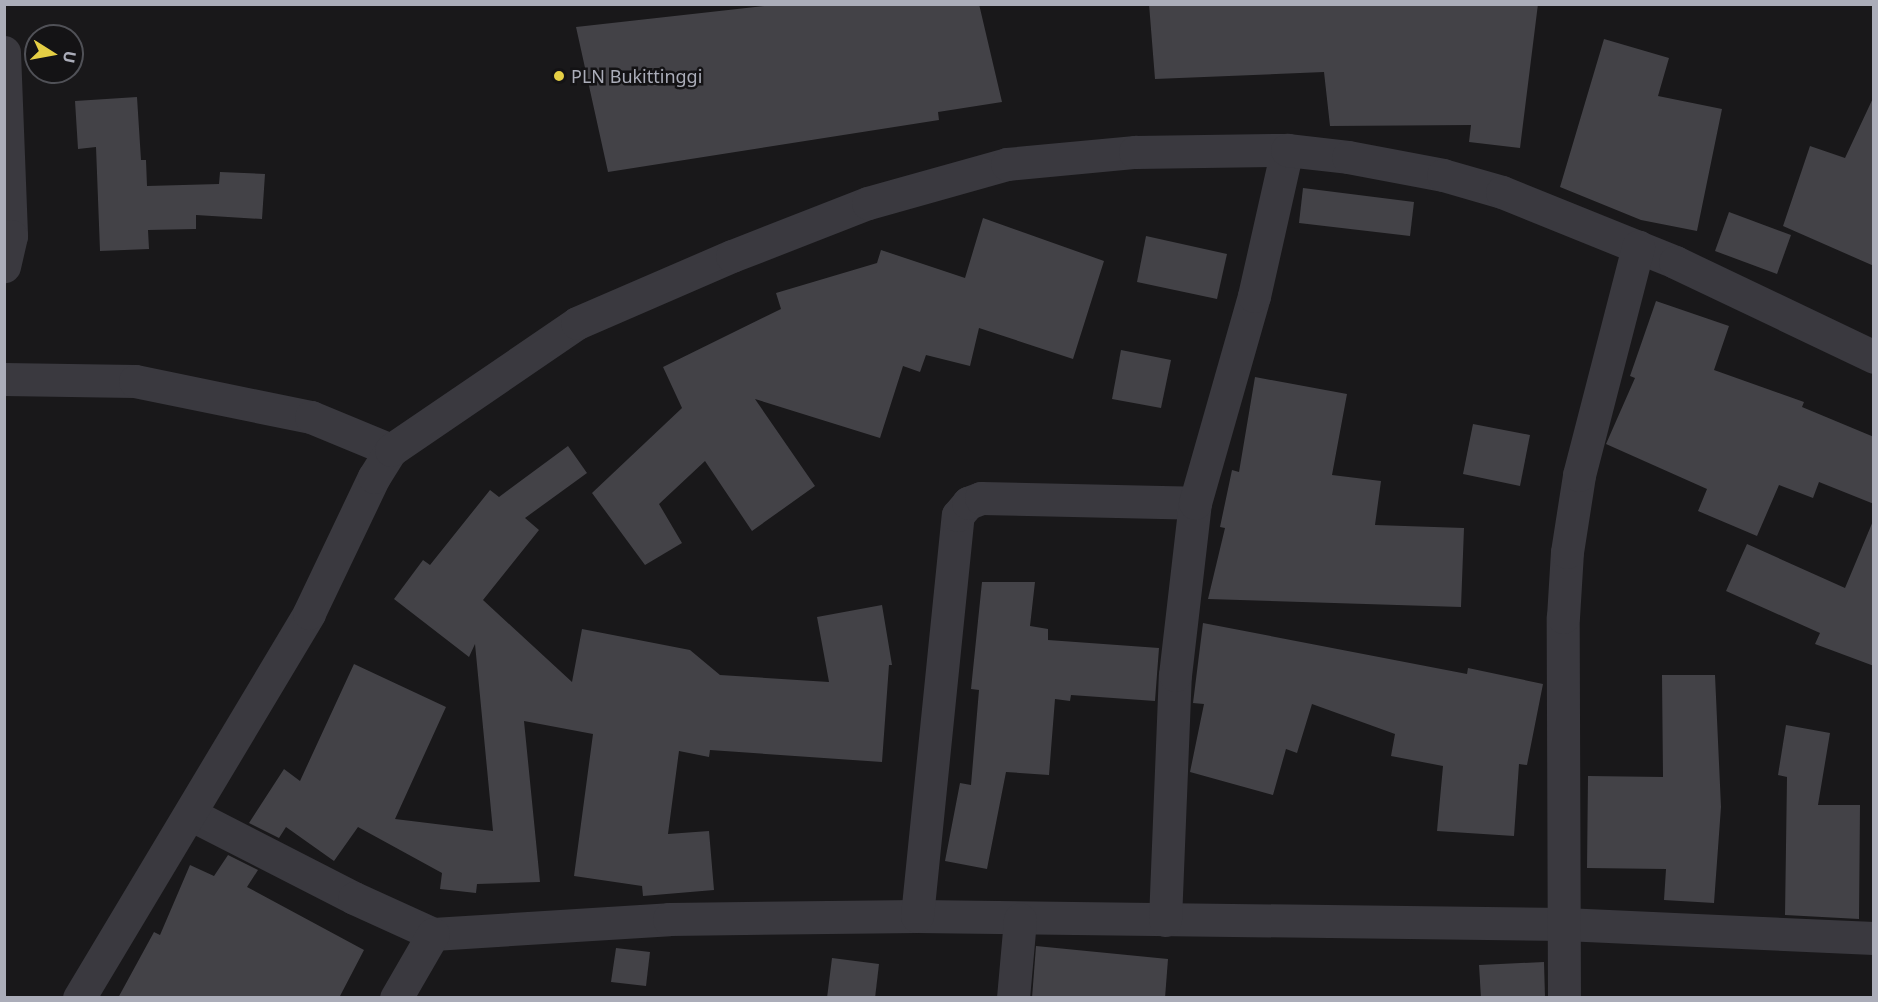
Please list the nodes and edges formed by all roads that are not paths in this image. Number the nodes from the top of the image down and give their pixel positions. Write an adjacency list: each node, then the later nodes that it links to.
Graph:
1 (4, 52): 4 (street)
2 (1287, 150): 3 (street); 7 (street); 8 (street)
3 (1638, 247): 5 (street); 13 (street)
4 (4, 266)
5 (1874, 357)
6 (4, 379): 7 (street)
7 (391, 450): 9 (street)
8 (1195, 503): 10 (street); 12 (street)
9 (189, 814): 14 (street); 16 (street)
10 (917, 916): 11 (street); 14 (street)
11 (1020, 919): 12 (street); 18 (street)
12 (1165, 920): 13 (street)
13 (1564, 924): 15 (street); 19 (street)
14 (434, 934): 17 (street)
15 (1874, 938)
16 (79, 998)
17 (396, 998)
18 (1012, 998)
19 (1564, 998)

